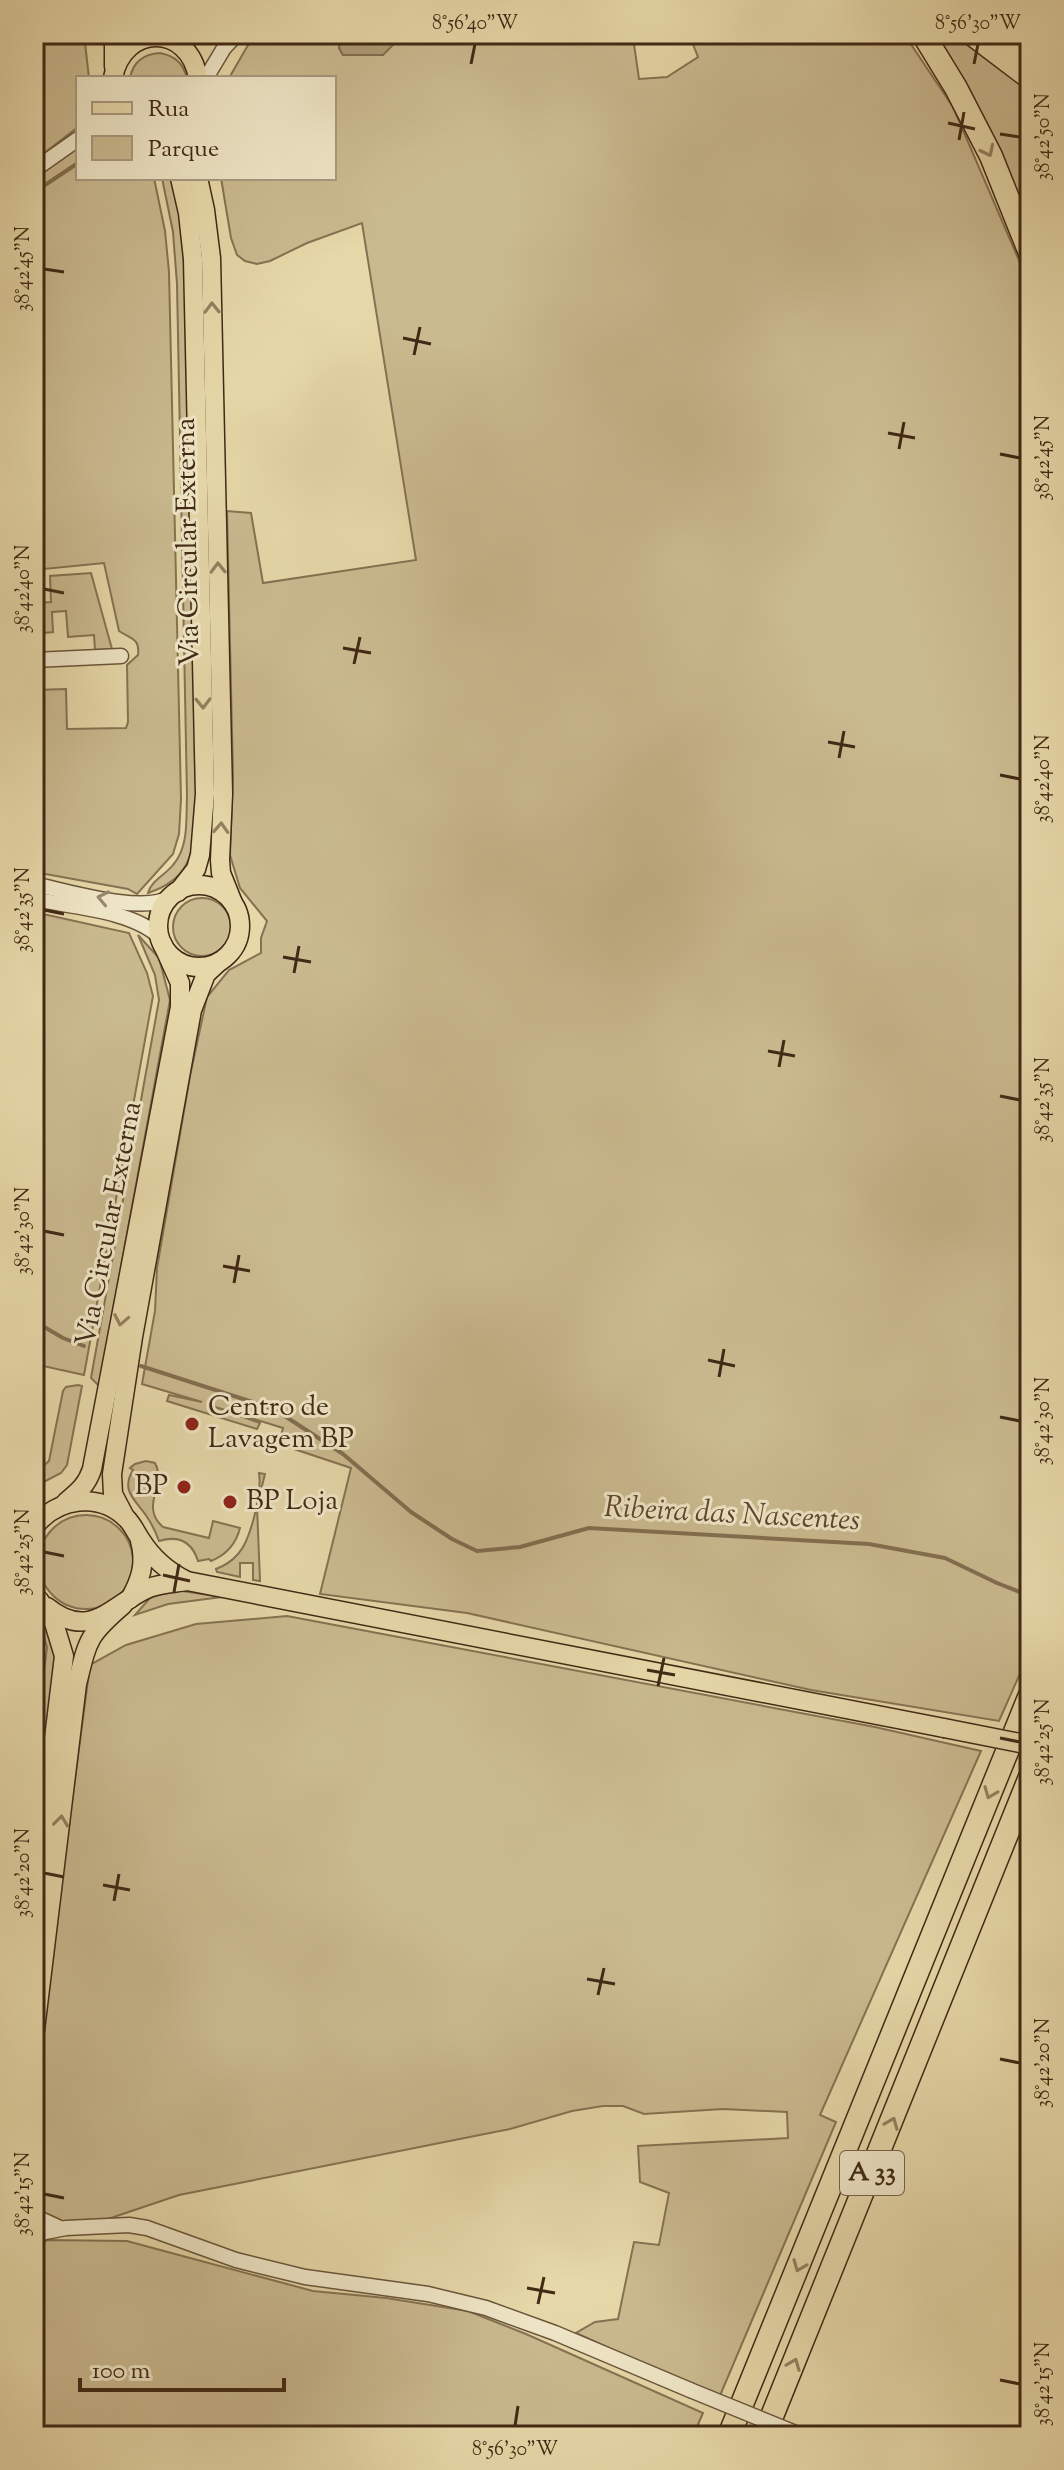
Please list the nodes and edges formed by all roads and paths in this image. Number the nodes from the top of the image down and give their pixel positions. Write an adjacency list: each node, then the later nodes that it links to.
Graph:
1 (111, 34): 9 (main road)
2 (205, 34): 7 (street)
3 (237, 34): 12 (street)
4 (923, 34): 18 (highway, one-way to 18)
5 (972, 34): 13 (highway)
6 (1002, 34): 8 (highway)
7 (162, 37): 10 (main road); 11 (main road)
8 (1030, 55)
9 (113, 76)
10 (113, 76)
11 (197, 76)
12 (207, 76)
13 (1030, 78)
14 (76, 140): 15 (street)
15 (34, 170)
16 (180, 180): 22 (main road, Via Circular Externa, one-way to 22)
17 (198, 180): 24 (main road, Via Circular Externa, one-way to 17)
18 (1030, 253)
19 (121, 656): 20 (street)
20 (34, 660)
21 (34, 884): 22 (street, one-way to 21)
22 (174, 894): 24 (main road); 25 (main road)
23 (34, 899): 25 (street)
24 (233, 903): 26 (main road)
25 (161, 940): 26 (main road); 27 (main road, Via Circular Externa, one-way to 27)
26 (219, 962): 28 (main road, Via Circular Externa)
27 (60, 1505): 28 (main road); 29 (main road, Via Circular Externa)
28 (126, 1518): 30 (main road, Via Circular Externa)
29 (34, 1527)
30 (139, 1537): 31 (main road, Via Circular Externa); 33 (main road)
31 (187, 1581): 33 (main road); 35 (main road, bridge)
32 (37, 1597): 33 (main road); 37 (main road)
33 (127, 1602): 38 (main road, one-way to 33)
34 (1030, 1695): 42 (highway, A 33, one-way to 42)
35 (1030, 1745)
36 (1030, 1777): 43 (highway, A 33, one-way to 36)
37 (34, 1904)
38 (34, 2038)
39 (34, 2216): 40 (street)
40 (66, 2228): 41 (street); 44 (street, bridge)
41 (34, 2237)
42 (729, 2435)
43 (764, 2436)
44 (803, 2436)

